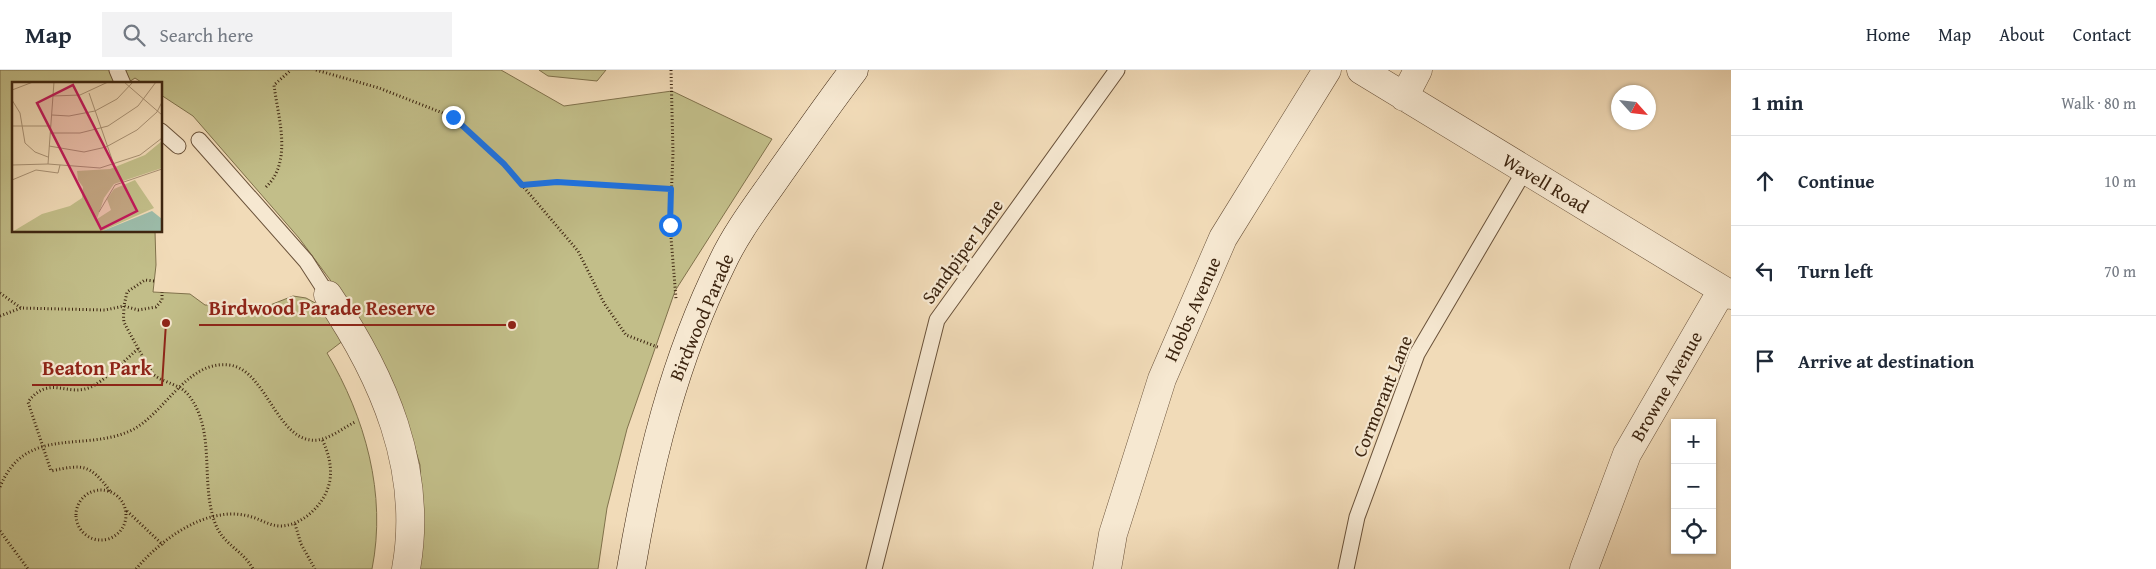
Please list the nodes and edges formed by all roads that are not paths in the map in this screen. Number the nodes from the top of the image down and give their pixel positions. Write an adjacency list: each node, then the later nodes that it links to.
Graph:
1 (117, 70): 7 (lane)
2 (854, 70): 16 (street, Birdwood Parade)
3 (1117, 70): 17 (lane, Sandpiper Lane)
4 (1327, 70): 18 (street, Hobbs Avenue)
5 (1361, 70): 8 (street, Wavell Road)
6 (1418, 70): 8 (street)
7 (122, 82)
8 (1404, 97): 12 (street, Wavell Road)
9 (162, 132): 11 (lane)
10 (199, 140): 14 (lane)
11 (178, 146)
12 (1524, 170): 13 (street, Wavell Road); 19 (lane, Cormorant Lane)
13 (1727, 292): 20 (street, Browne Avenue)
14 (328, 295): 15 (street)
15 (406, 569)
16 (631, 569)
17 (874, 569)
18 (1107, 569)
19 (1346, 569)
20 (1584, 569)

